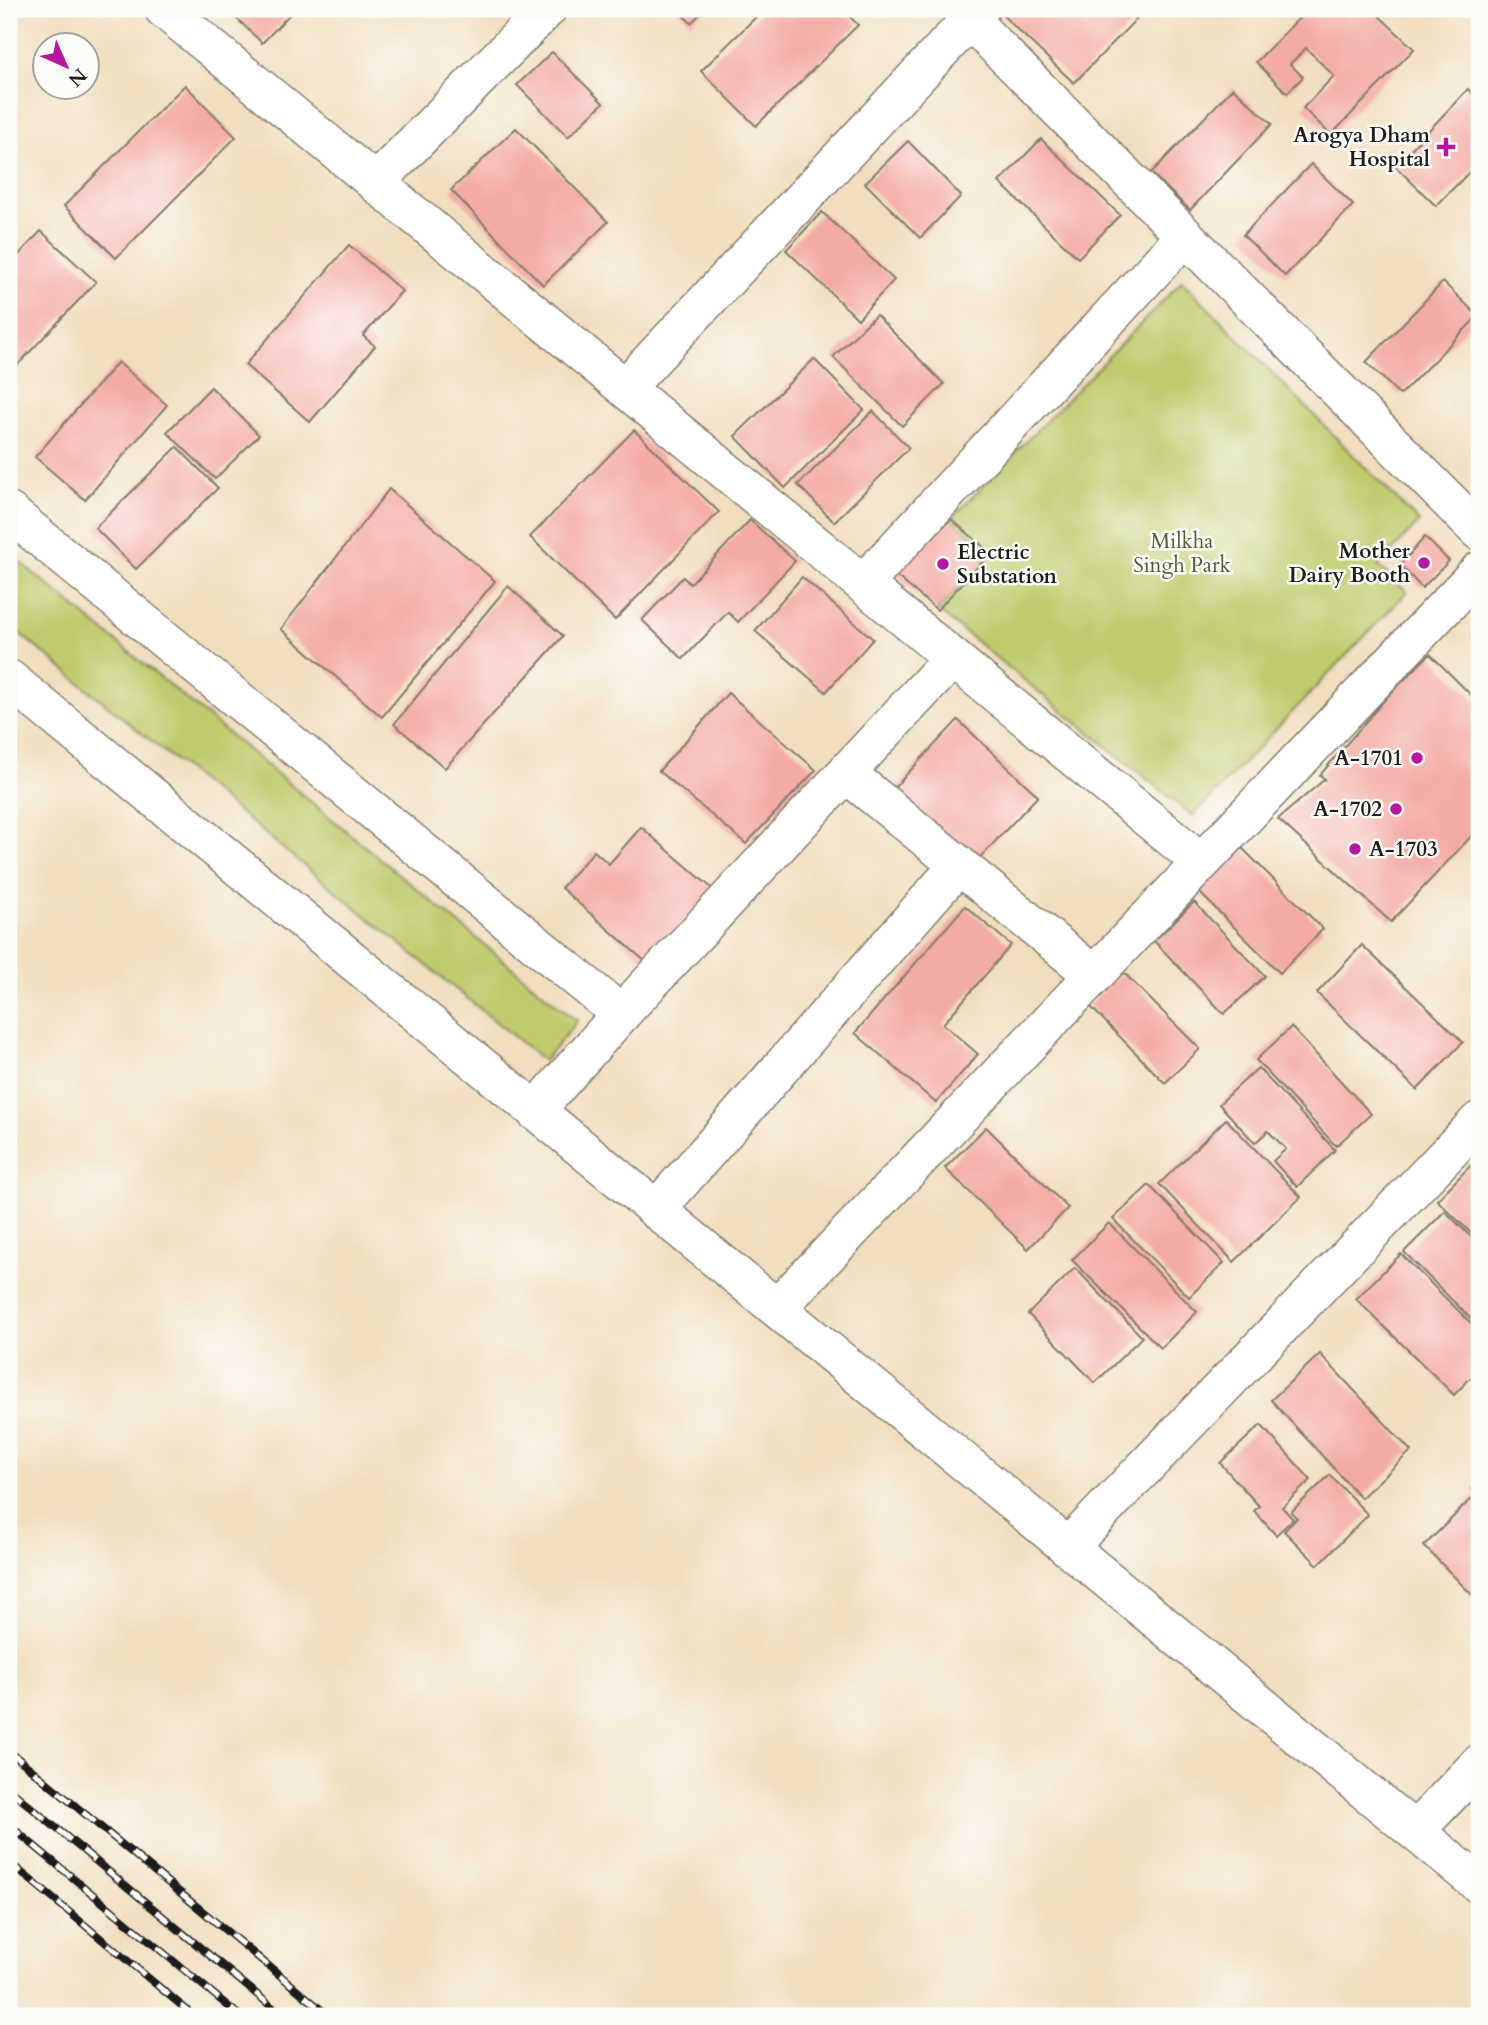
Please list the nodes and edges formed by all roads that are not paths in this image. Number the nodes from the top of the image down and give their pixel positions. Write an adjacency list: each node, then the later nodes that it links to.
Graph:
1 (164, 9): 4 (street)
2 (547, 9): 4 (street)
3 (974, 14): 5 (street); 6 (street)
4 (376, 182): 6 (street)
5 (1185, 236): 8 (street); 10 (street)
6 (625, 388): 10 (street)
7 (9, 512): 17 (street)
8 (1479, 531)
9 (1479, 571): 14 (street)
10 (863, 584): 11 (street)
11 (953, 658): 13 (street); 14 (street)
12 (9, 679): 18 (street)
13 (847, 774): 15 (street); 17 (street)
14 (1201, 862): 16 (street)
15 (959, 865): 16 (street); 20 (street)
16 (1094, 975): 21 (street)
17 (621, 1014): 18 (street)
18 (535, 1111): 20 (street)
19 (1479, 1121): 22 (street)
20 (656, 1210): 21 (street)
21 (777, 1308): 22 (street)
22 (1068, 1547): 24 (street)
23 (1479, 1764): 24 (street)
24 (1415, 1831): 25 (street)
25 (1479, 1884)

